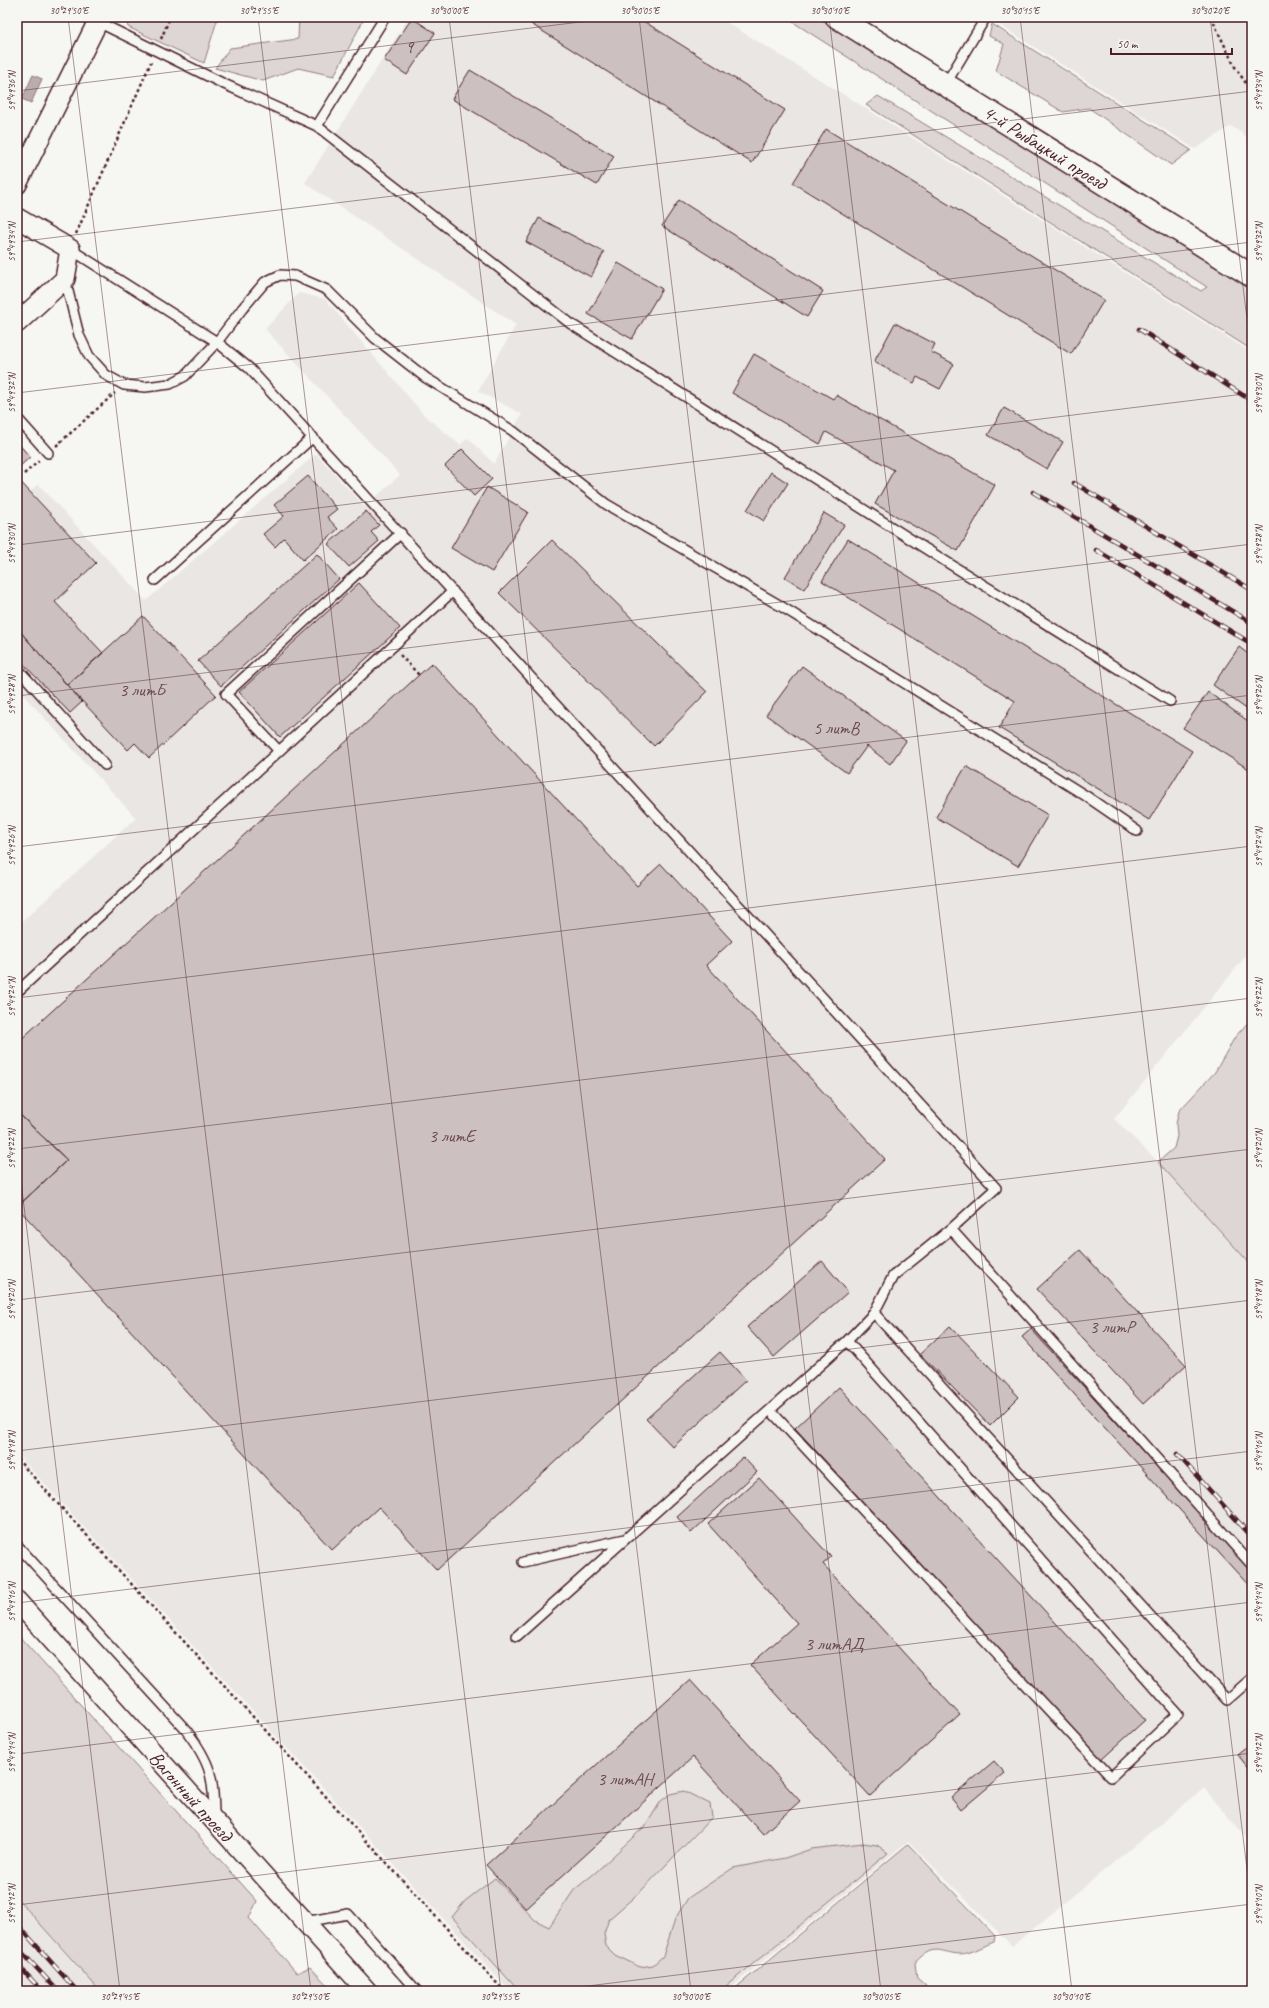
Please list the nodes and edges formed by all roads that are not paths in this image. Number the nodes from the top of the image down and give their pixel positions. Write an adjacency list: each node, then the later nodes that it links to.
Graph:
1 (385, 17): 6 (lane)
2 (837, 17): 5 (street, 4-й Рыбацкий проезд)
3 (986, 17): 5 (lane)
4 (99, 20): 6 (lane); 7 (street)
5 (945, 85): 10 (street, 4-й Рыбацкий проезд)
6 (317, 126): 21 (lane)
7 (17, 184)
8 (17, 218): 9 (street)
9 (70, 249): 11 (street); 13 (lane)
10 (1252, 276)
11 (65, 279): 12 (street); 13 (lane)
12 (17, 323)
13 (217, 342): 15 (lane); 24 (lane)
14 (17, 418): 16 (lane)
15 (313, 437): 17 (lane); 18 (lane)
16 (48, 453)
17 (401, 533): 19 (lane); 22 (lane)
18 (155, 580)
19 (453, 591): 22 (lane); 26 (lane)
20 (17, 668): 23 (lane)
21 (1170, 701)
22 (279, 751): 25 (lane)
23 (105, 765)
24 (1137, 831)
25 (17, 992)
26 (951, 1230): 27 (lane); 33 (lane)
27 (874, 1314): 28 (lane); 36 (lane)
28 (847, 1341): 29 (lane); 29 (lane)
29 (770, 1410): 30 (lane)
30 (626, 1538): 32 (lane); 35 (lane)
31 (17, 1545): 37 (lane)
32 (522, 1562)
33 (1252, 1565)
34 (17, 1601): 37 (street, Вагонный проезд)
35 (517, 1636)
36 (1252, 1678)
37 (214, 1821): 38 (street, Вагонный проезд)
38 (304, 1922): 39 (street, Вагонный проезд); 40 (lane)
39 (367, 1991)
40 (418, 1991)

